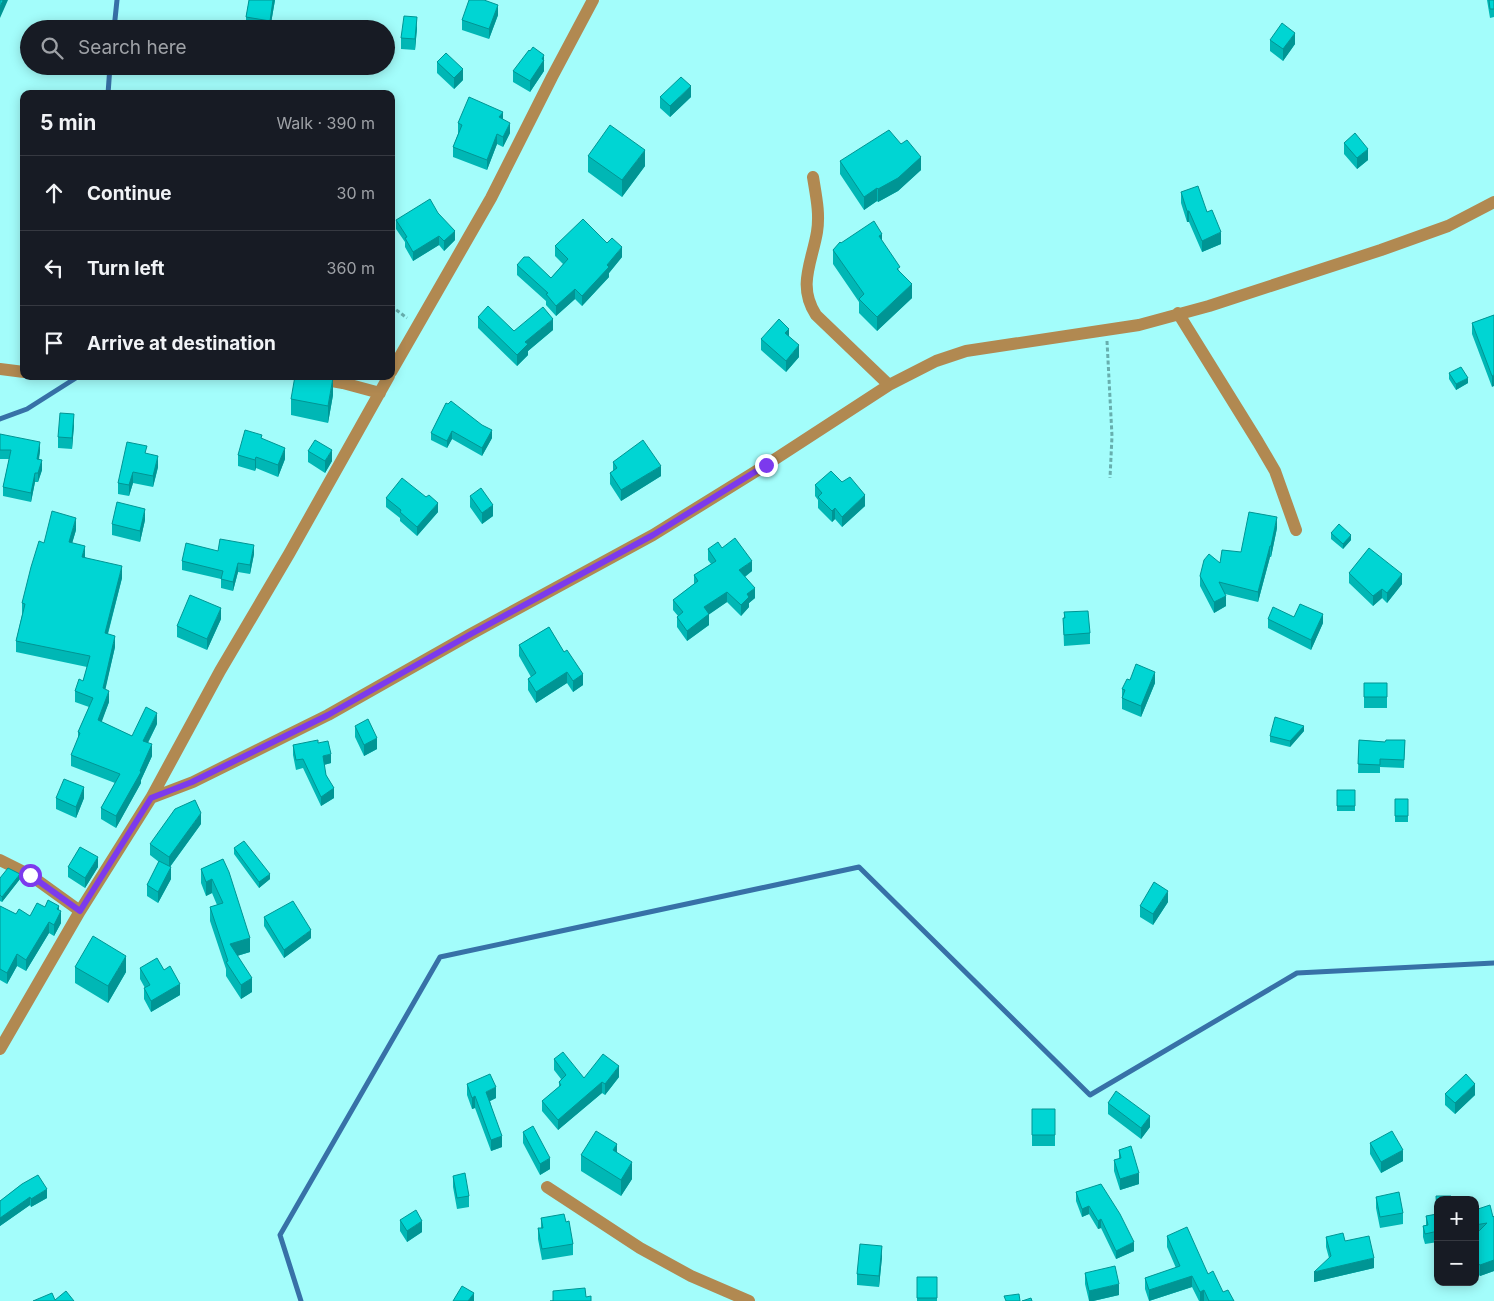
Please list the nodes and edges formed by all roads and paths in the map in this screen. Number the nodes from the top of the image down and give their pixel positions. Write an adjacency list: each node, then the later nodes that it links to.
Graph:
1 (593, 0): 6 (street)
2 (813, 177): 13 (street)
3 (1494, 202): 5 (street)
4 (395, 309): 6 (path)
5 (1178, 314): 7 (street); 16 (street)
6 (417, 326): 8 (street)
7 (1107, 331): 13 (street); 15 (path)
8 (395, 365)
9 (0, 369): 10 (street)
10 (20, 372)
11 (326, 380): 14 (street)
12 (387, 380): 14 (street)
13 (889, 385): 17 (street)
14 (380, 393): 17 (street)
15 (1110, 478)
16 (1296, 530)
17 (151, 798): 19 (street)
18 (0, 860): 19 (street)
19 (80, 911): 20 (street)
20 (0, 1049)
21 (547, 1188): 22 (street)
22 (750, 1301)

